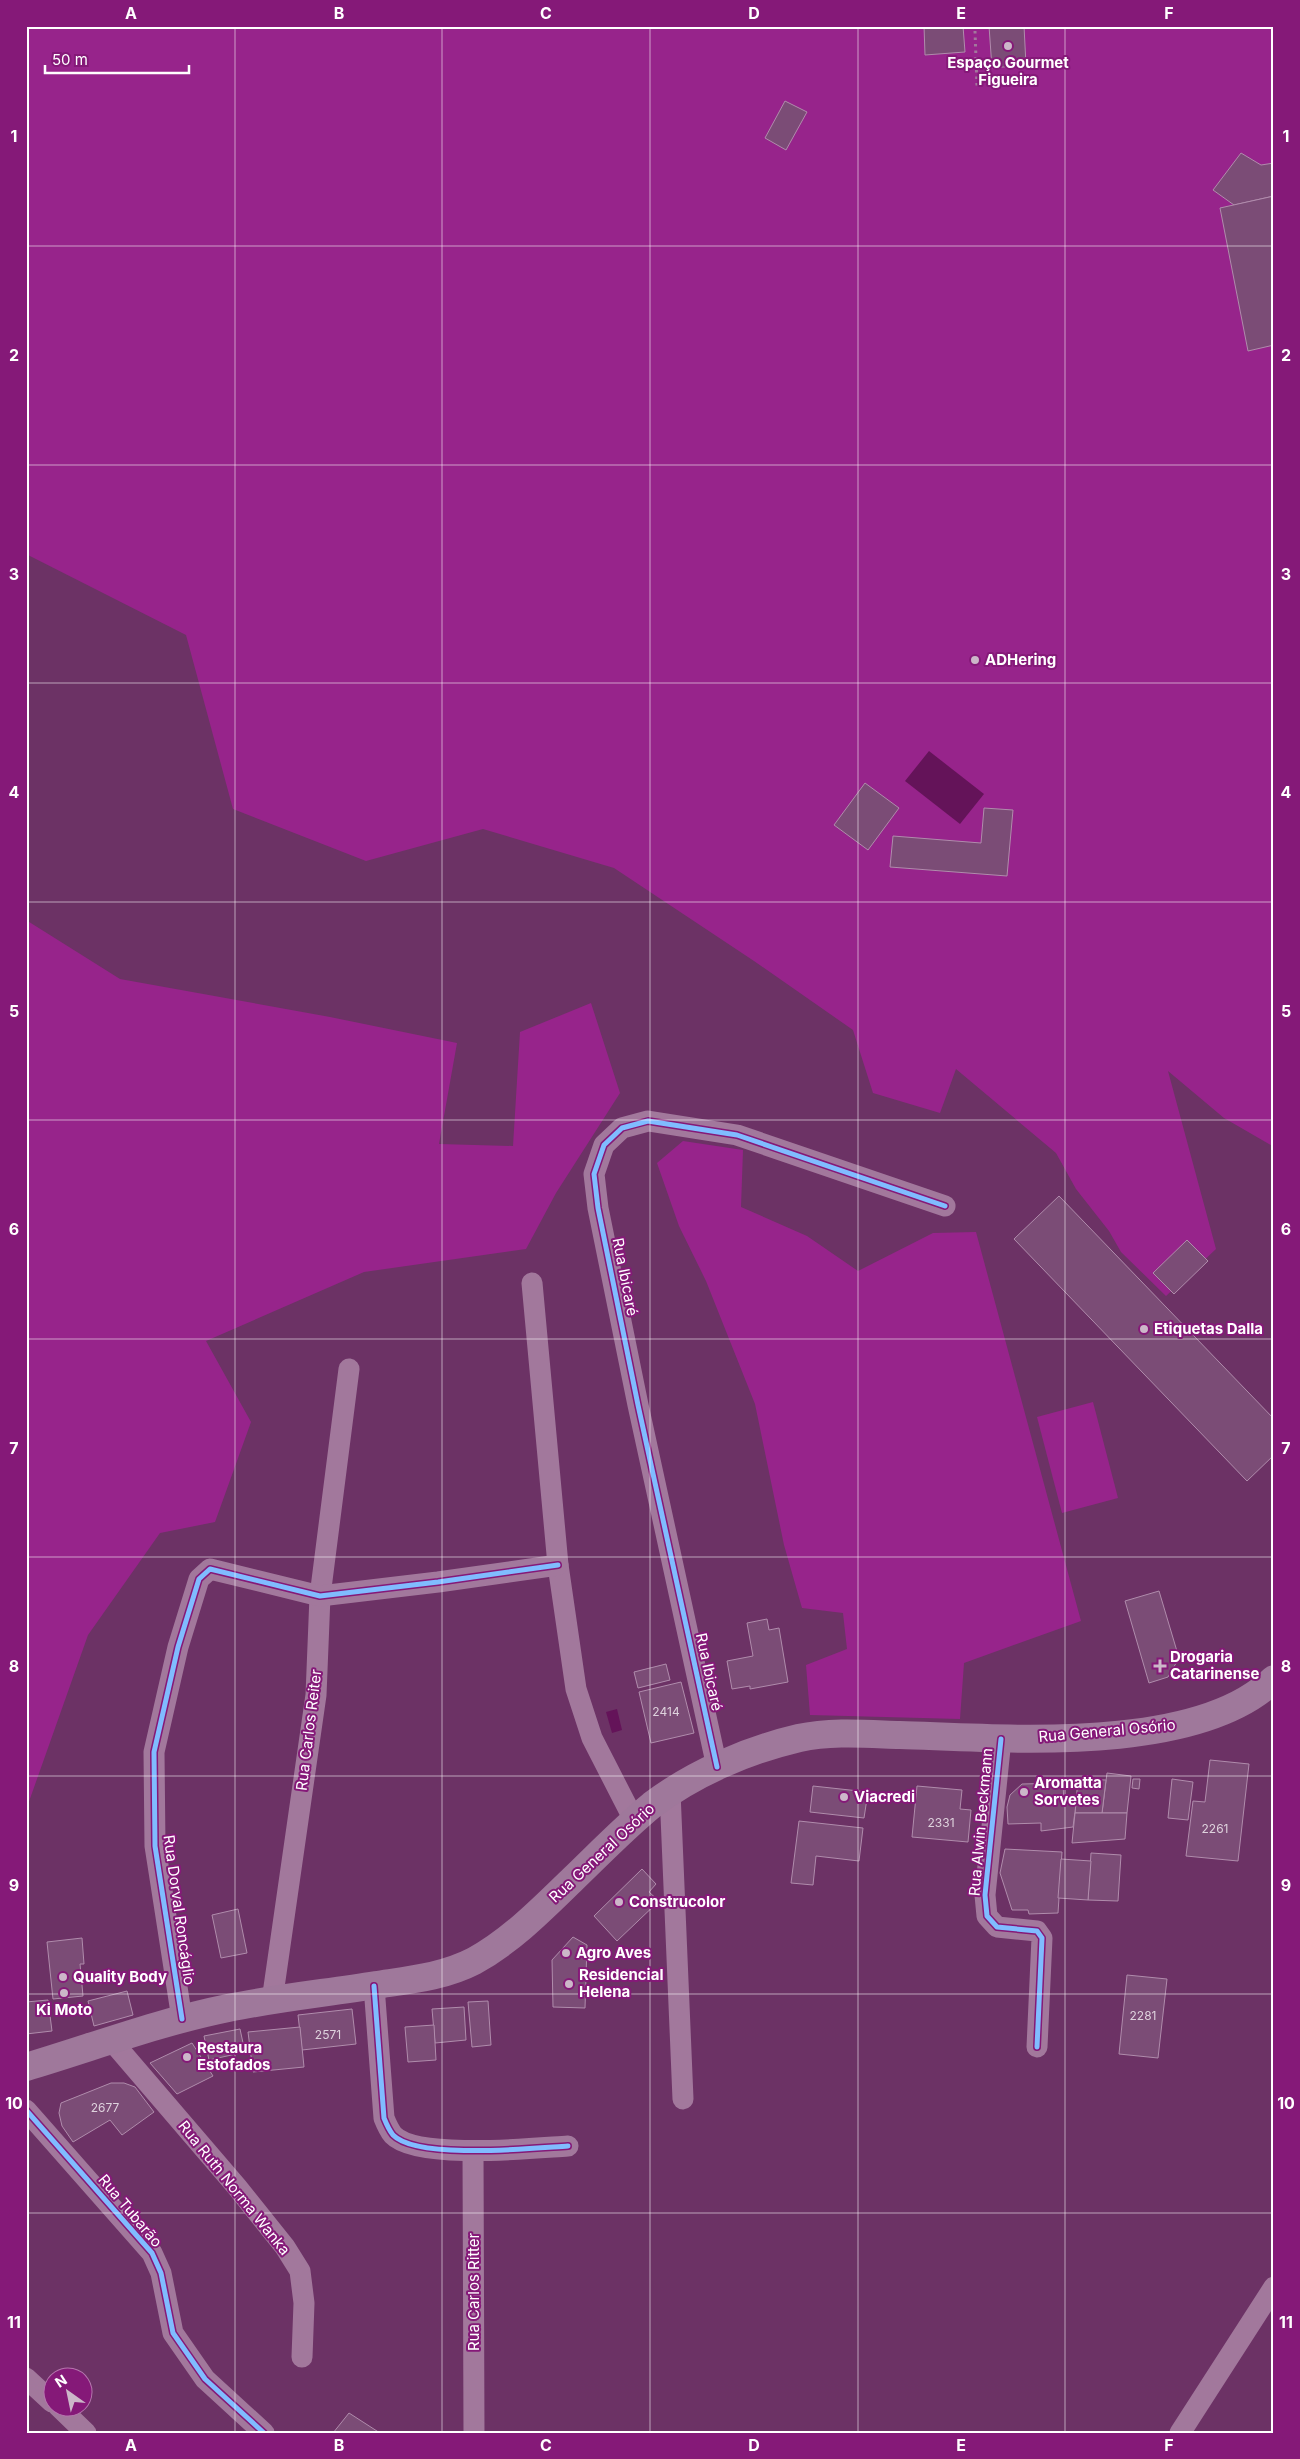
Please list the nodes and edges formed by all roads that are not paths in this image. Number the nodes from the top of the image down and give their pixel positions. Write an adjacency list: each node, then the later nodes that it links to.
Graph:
1 (945, 1206): 8 (street, Rua Ibicaré)
2 (532, 1283): 4 (street)
3 (349, 1369): 5 (street, Rua Carlos Reiter)
4 (558, 1565): 5 (street); 10 (street)
5 (320, 1596): 12 (street, Rua Carlos Reiter); 13 (street, Rua Dorval Roncáglio)
6 (1274, 1678): 7 (main road, Rua General Osório)
7 (1001, 1739): 8 (main road, Rua General Osório); 15 (street, Rua Alwin Beckmann)
8 (717, 1767): 9 (main road, Rua General Osório)
9 (670, 1792): 10 (main road, Rua General Osório); 17 (street)
10 (634, 1820): 11 (main road, Rua General Osório)
11 (374, 1986): 12 (main road, Rua General Osório); 20 (street)
12 (272, 2001): 13 (main road, Rua General Osório)
13 (182, 2019): 14 (main road, Rua General Osório)
14 (111, 2040): 16 (main road, Rua General Osório); 22 (street, Rua Ruth Norma Wanka)
15 (1037, 2047)
16 (26, 2067)
17 (683, 2099)
18 (26, 2110): 27 (street, Rua Tubarão)
19 (568, 2146): 20 (street)
20 (473, 2151): 28 (street, Rua Carlos Ritter)
21 (1274, 2287): 29 (street)
22 (302, 2357)
23 (26, 2378): 24 (street)
24 (42, 2393)
25 (68, 2416): 26 (street)
26 (86, 2433)
27 (264, 2433)
28 (474, 2433)
29 (1180, 2433)

